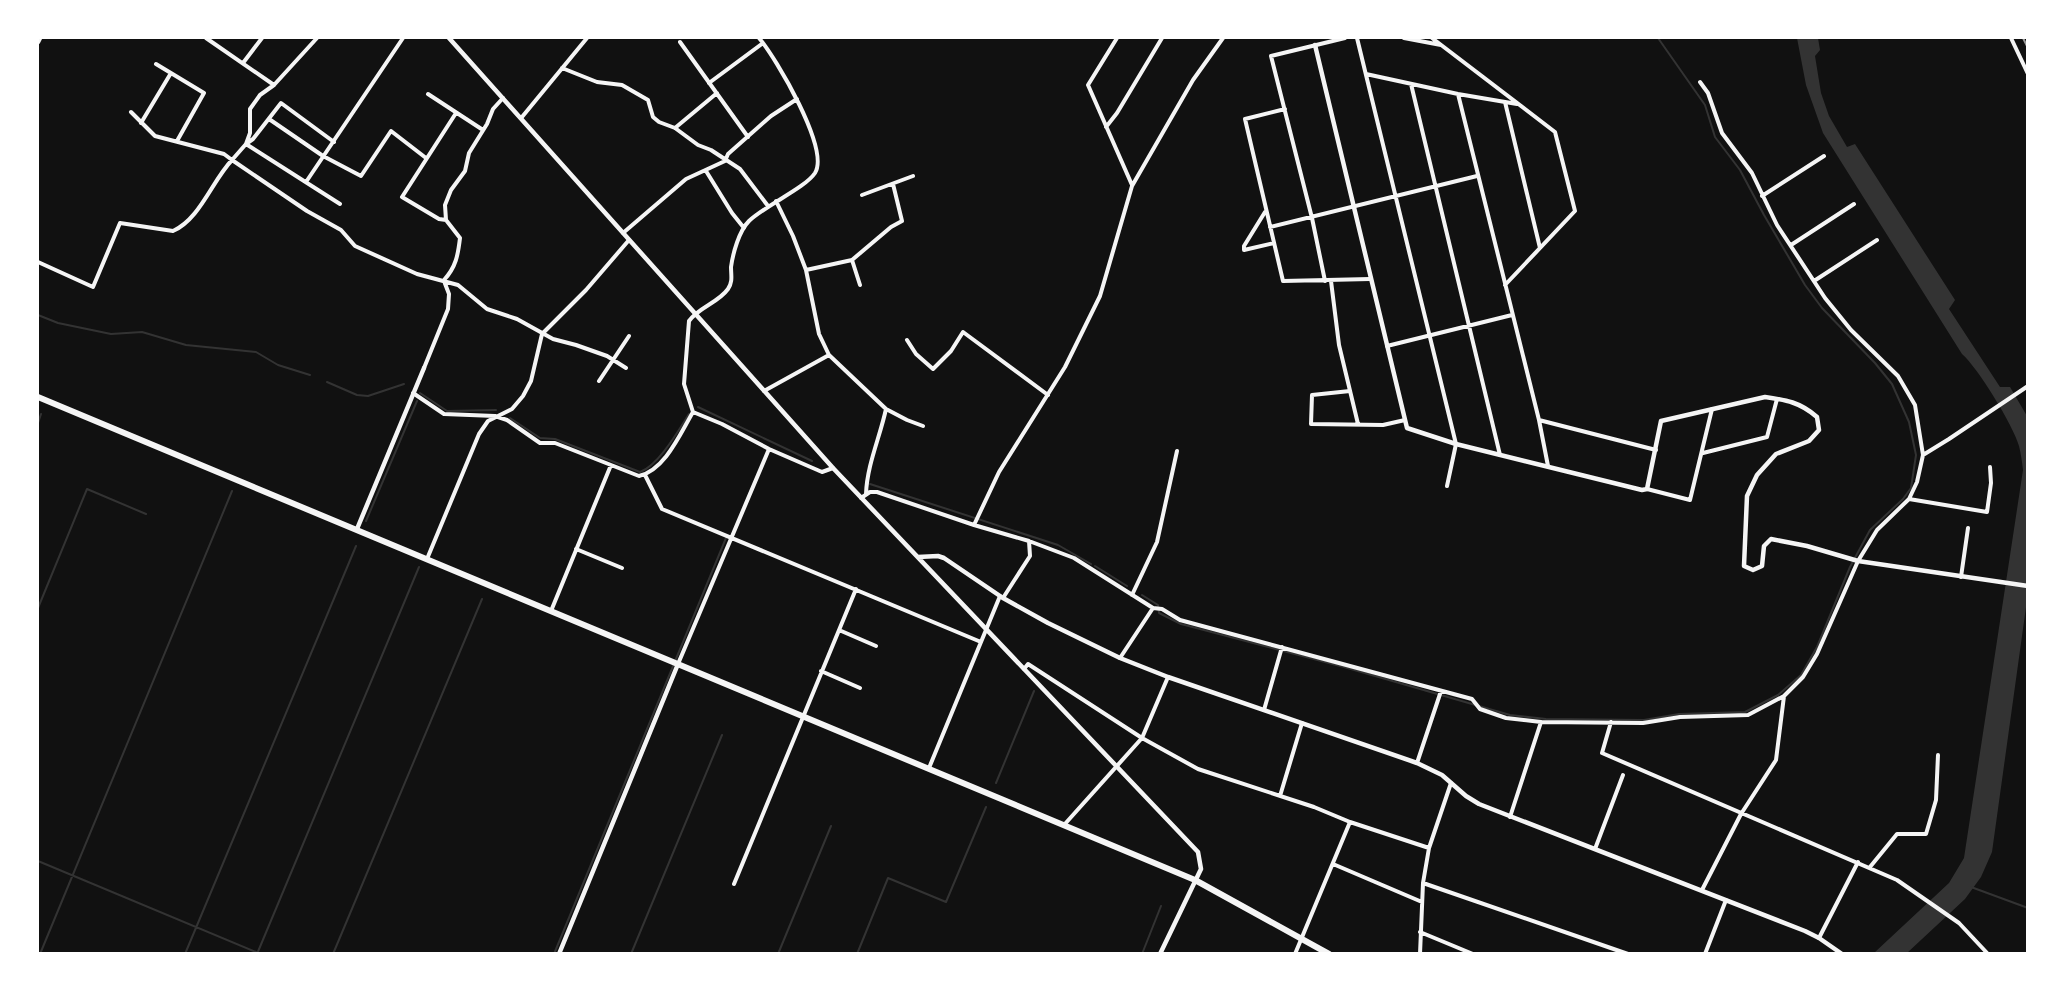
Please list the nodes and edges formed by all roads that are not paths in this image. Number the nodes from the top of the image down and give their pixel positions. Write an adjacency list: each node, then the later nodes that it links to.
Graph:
1 (39, 38): 17 (street)
2 (208, 38): 22 (street)
3 (262, 38): 22 (street)
4 (314, 38): 31 (street)
5 (403, 38): 50 (street)
6 (449, 38): 35 (street)
7 (587, 38): 24 (street)
8 (759, 38): 19 (street)
9 (1117, 38): 45 (street)
10 (1162, 38): 45 (street)
11 (1223, 38): 62 (street)
12 (1345, 38): 20 (street)
13 (1357, 38): 26 (street)
14 (1404, 38): 21 (street)
15 (1432, 38): 21 (street)
16 (2011, 38): 27 (street)
17 (38, 42)
18 (680, 42): 29 (street)
19 (763, 43): 29 (street); 36 (street)
20 (1315, 45): 39 (street); 71 (street)
21 (1444, 46): 38 (street)
22 (243, 63): 31 (street)
23 (156, 64): 25 (street)
24 (562, 69): 42 (street); 46 (street)
25 (171, 73): 44 (street); 49 (street)
26 (1366, 74): 30 (street); 65 (street)
27 (2028, 74)
28 (1700, 82): 66 (street)
29 (709, 83): 32 (street)
30 (1411, 84): 34 (street); 63 (street)
31 (274, 85): 51 (street)
32 (717, 93): 46 (street); 48 (street)
33 (428, 94): 41 (street)
34 (1458, 94): 37 (street); 59 (street)
35 (504, 98): 42 (street); 47 (street)
36 (797, 99): 48 (street); 67 (street)
37 (1505, 102): 38 (street); 82 (street)
38 (1518, 104): 82 (street)
39 (1285, 108): 72 (street); 73 (street)
40 (131, 112): 44 (street)
41 (456, 112): 47 (street); 54 (street)
42 (522, 117): 77 (street)
43 (269, 119): 50 (street); 51 (street); 52 (street)
44 (141, 123): 49 (street)
45 (1105, 127): 62 (street)
46 (675, 128): 56 (street)
47 (483, 130): 74 (street)
48 (748, 137): 56 (street)
49 (177, 141): 55 (street)
50 (334, 142): 52 (street)
51 (246, 144): 55 (street); 60 (street)
52 (323, 156): 54 (street); 60 (street)
53 (1824, 156): 66 (street)
54 (426, 158): 74 (street)
55 (232, 160): 84 (street); 87 (street)
56 (725, 160): 57 (street); 70 (street)
57 (706, 171): 76 (street); 77 (street)
58 (913, 176): 61 (street)
59 (1477, 176): 63 (street); 92 (street)
60 (306, 182): 68 (street)
61 (892, 184): 64 (street); 83 (street)
62 (1132, 186): 110 (street)
63 (1436, 186): 65 (street); 95 (street)
64 (862, 195)
65 (1395, 196): 71 (street); 97 (street)
66 (1762, 196): 81 (street)
67 (776, 201): 70 (street); 85 (street)
68 (340, 204)
69 (1854, 204): 81 (street)
70 (768, 206): 76 (street)
71 (1353, 207): 73 (street); 86 (street)
72 (1266, 210): 75 (street); 80 (street)
73 (1312, 218): 75 (street); 88 (street)
74 (446, 220): 87 (street)
75 (1270, 227): 80 (street)
76 (744, 228): 93 (street)
77 (623, 233): 78 (street)
78 (629, 240): 93 (street); 96 (street)
79 (1877, 240): 90 (street)
80 (1274, 243): 88 (street)
81 (1791, 245): 90 (street)
82 (1540, 248): 92 (street)
83 (852, 260): 85 (street); 91 (street)
84 (38, 261)
85 (806, 270): 101 (street)
86 (1370, 279): 89 (street); 100 (street)
87 (444, 280): 96 (street); 103 (street)
88 (1325, 281): 89 (street)
89 (1331, 281): 107 (street)
90 (1814, 281): 127 (street)
91 (860, 285)
92 (1505, 285): 94 (street)
93 (694, 315): 108 (street); 115 (street)
94 (1512, 315): 95 (street); 118 (street)
95 (1470, 325): 97 (street); 126 (street)
96 (542, 334): 102 (street); 116 (street)
97 (1430, 335): 100 (street); 121 (street)
98 (628, 336): 102 (street)
99 (907, 340): 110 (street)
100 (1387, 346): 117 (street)
101 (829, 355): 108 (street); 114 (street)
102 (614, 361): 104 (street); 105 (street)
103 (424, 368): 109 (street)
104 (626, 368)
105 (599, 381)
106 (2028, 386): 127 (street)
107 (1350, 391): 119 (street); 119 (street)
108 (764, 392): 131 (street)
109 (413, 393): 116 (street); 139 (street)
110 (1048, 395): 137 (street)
111 (38, 397): 139 (highway)
112 (1777, 399): 113 (street); 125 (street); 145 (street)
113 (1712, 408): 123 (street); 125 (street)
114 (886, 409): 120 (street); 135 (street)
115 (693, 412): 122 (street); 132 (street)
116 (495, 416): 128 (street); 144 (street)
117 (1405, 420): 119 (street); 121 (street)
118 (1539, 420): 123 (street); 129 (street)
119 (1358, 424)
120 (923, 426)
121 (1456, 444): 126 (street); 133 (street)
122 (769, 449): 131 (street); 140 (street)
123 (1656, 450): 134 (street)
124 (1177, 451): 150 (street)
125 (1703, 453): 134 (street)
126 (1500, 454): 129 (street)
127 (1923, 455): 136 (street)
128 (611, 465): 132 (street); 142 (street)
129 (1548, 466): 134 (street)
130 (1990, 467): 136 (street)
131 (832, 468): 135 (street)
132 (645, 475): 140 (street)
133 (1447, 486)
134 (1647, 489)
135 (863, 496): 137 (street); 143 (street)
136 (1909, 499): 145 (street)
137 (976, 522): 141 (street)
138 (1968, 528): 147 (street)
139 (357, 529): 144 (highway)
140 (730, 538): 149 (street); 160 (street)
141 (1029, 541): 150 (street); 151 (street)
142 (576, 549): 146 (street); 153 (street)
143 (918, 557): 151 (street); 154 (street)
144 (428, 559): 153 (highway)
145 (1855, 560): 147 (street); 166 (street)
146 (622, 568)
147 (1961, 577): 148 (street)
148 (2028, 586)
149 (856, 589): 155 (street); 156 (street)
150 (1132, 595): 152 (street)
151 (1001, 597): 154 (street); 159 (street)
152 (1156, 608): 158 (street); 159 (street)
153 (551, 611): 160 (highway)
154 (986, 629): 156 (street); 161 (street)
155 (839, 630): 157 (street); 162 (street)
156 (981, 642): 176 (street)
157 (876, 646)
158 (1281, 650): 165 (street); 167 (street)
159 (1120, 657): 163 (street)
160 (678, 664): 168 (highway); 198 (street)
161 (1024, 669): 172 (street); 175 (street)
162 (821, 671): 164 (street); 168 (street)
163 (1168, 676): 167 (street); 172 (street)
164 (860, 688)
165 (1440, 693): 169 (street); 174 (street)
166 (1784, 696): 170 (street); 180 (street)
167 (1264, 710): 171 (street)
168 (802, 716): 176 (highway); 191 (street)
169 (1541, 722): 170 (street); 181 (street)
170 (1611, 722): 180 (street)
171 (1302, 723): 174 (street); 179 (street)
172 (1142, 738): 175 (street); 179 (street)
173 (1938, 755): 188 (street)
174 (1417, 763): 178 (street)
175 (1116, 766): 183 (street); 189 (street)
176 (929, 768): 183 (highway)
177 (1623, 775): 185 (street)
178 (1451, 783): 181 (street); 184 (street)
179 (1280, 796): 182 (street)
180 (1741, 814): 186 (street); 192 (street)
181 (1510, 817): 185 (street)
182 (1350, 822): 184 (street); 187 (street)
183 (1064, 825): 189 (highway)
184 (1429, 848): 190 (street)
185 (1595, 849): 192 (street)
186 (1858, 862): 188 (street); 196 (street)
187 (1332, 864): 194 (street); 197 (street)
188 (1870, 867): 207 (street)
189 (1195, 880): 197 (highway); 199 (street)
190 (1423, 883): 194 (street); 204 (street)
191 (734, 884)
192 (1702, 890): 193 (street)
193 (1726, 900): 196 (street); 205 (street)
194 (1422, 902): 195 (street)
195 (1420, 932): 202 (street); 203 (street)
196 (1819, 938): 206 (street)
197 (1301, 939): 200 (street); 201 (highway)
198 (559, 954)
199 (1160, 954)
200 (1295, 954)
201 (1329, 954)
202 (1420, 954)
203 (1473, 954)
204 (1628, 954)
205 (1705, 954)
206 (1842, 954)
207 (1988, 954)

